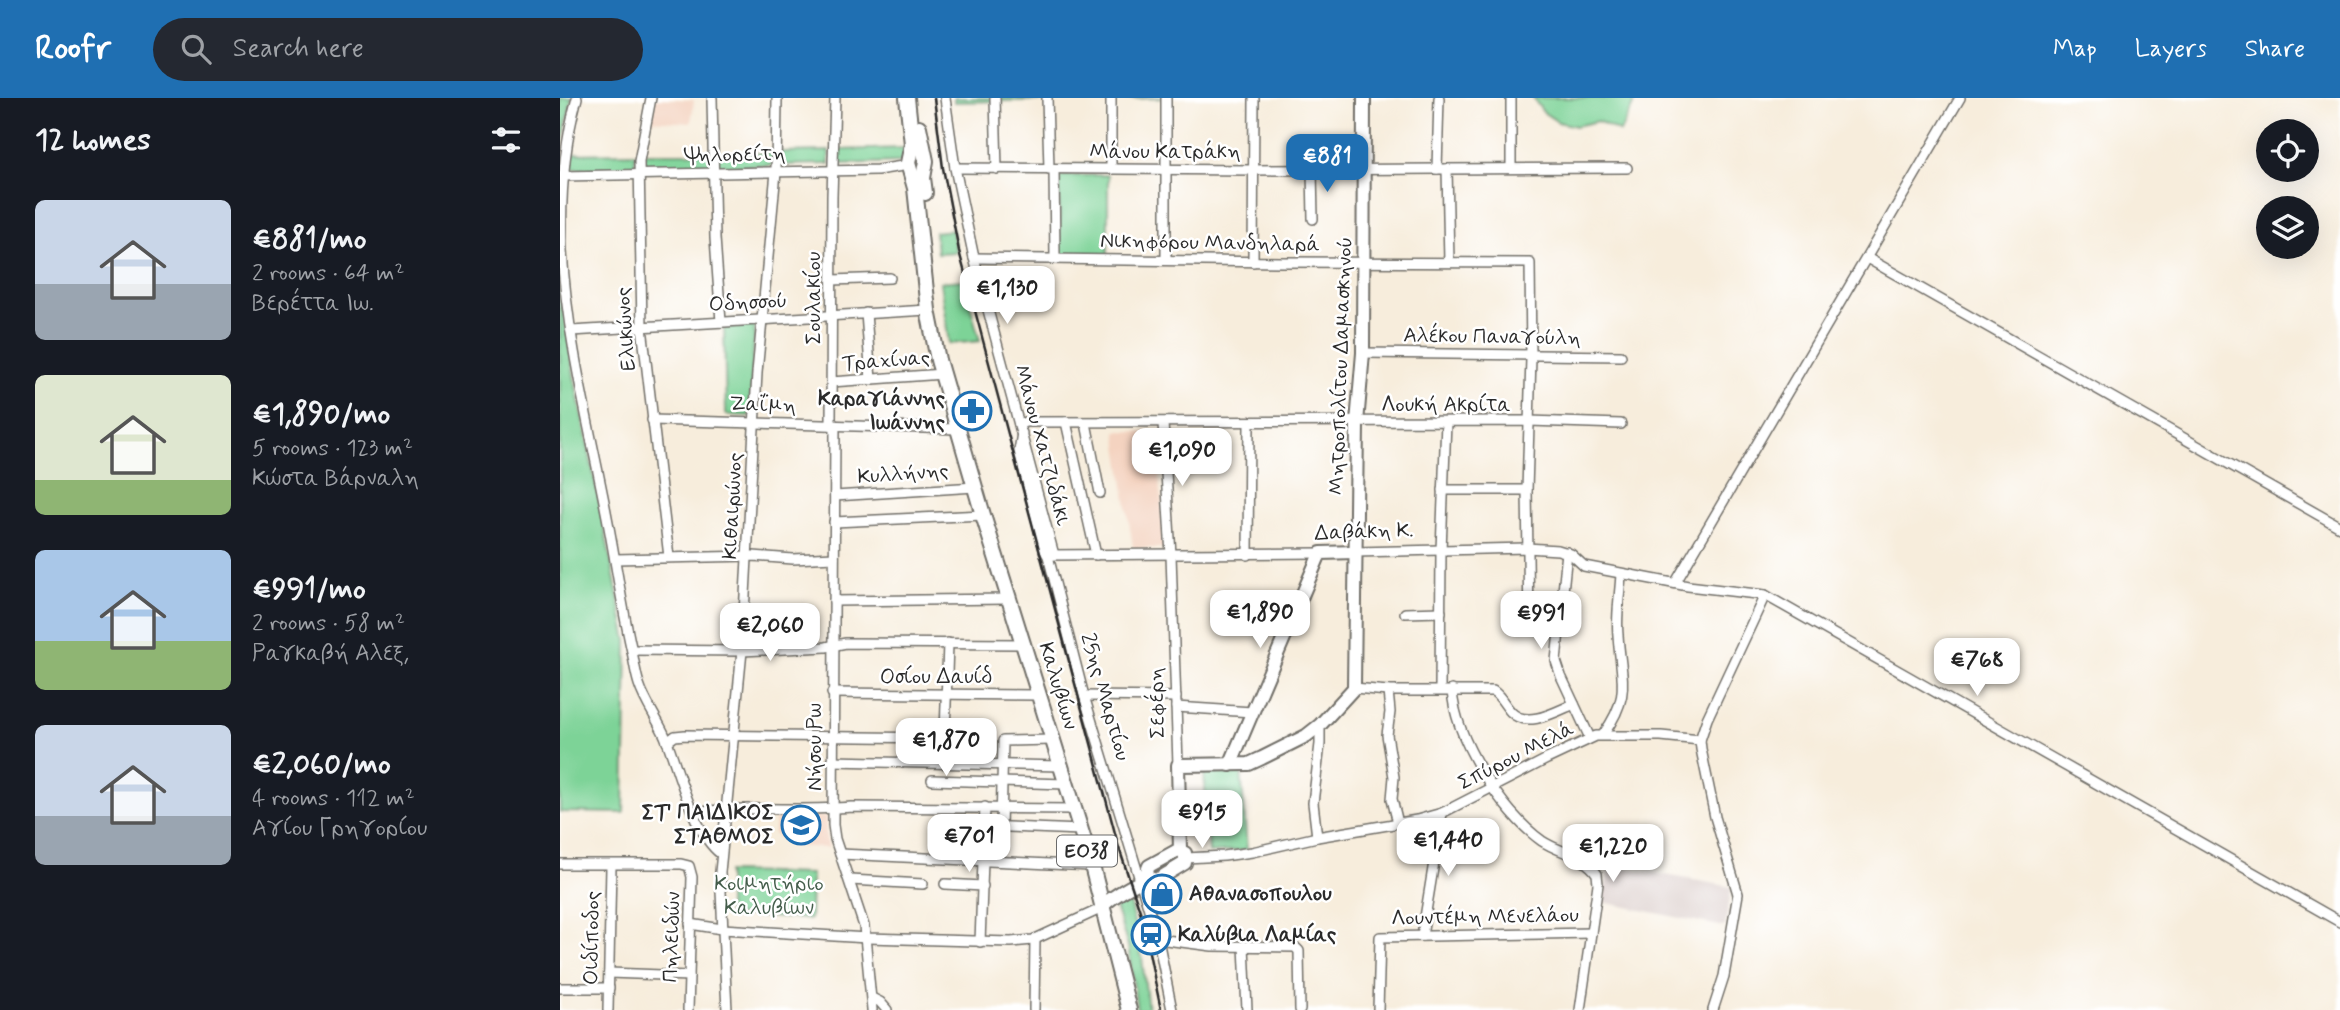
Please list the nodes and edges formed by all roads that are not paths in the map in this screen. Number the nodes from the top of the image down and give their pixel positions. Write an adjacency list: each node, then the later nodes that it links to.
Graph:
1 (577, 98): 35 (street)
2 (651, 98): 34 (street, Ελικώνος)
3 (712, 98): 32 (street)
4 (777, 98): 33 (street, Κιθαιρώνος)
5 (835, 98): 31 (street, Σουλακίου)
6 (907, 98): 19 (main road, Καλυβίων / ΕΟ38)
7 (916, 98): 18 (main road, Καλυβίων / ΕΟ38)
8 (945, 98): 20 (street, Μάνου Χατζιδάκι)
9 (995, 98): 23 (street)
10 (1047, 98): 24 (street)
11 (1111, 98): 25 (street)
12 (1166, 98): 26 (street)
13 (1254, 98): 30 (street)
14 (1364, 98): 28 (street, Μητροπολίτου Δαμασκηνού)
15 (1438, 98): 29 (street)
16 (1511, 98): 21 (street)
17 (1960, 98): 39 (street)
18 (926, 162): 19 (main road); 56 (main road, Καλυβίων / ΕΟ38)
19 (909, 163): 31 (street, Ψηλορείτη); 46 (main road, Καλυβίων / ΕΟ38)
20 (955, 168): 23 (street, Μάνου Κατράκη); 37 (street, Μάνου Χατζιδάκι)
21 (1511, 168): 22 (street, Μάνου Κατράκη); 29 (street, Μάνου Κατράκη)
22 (1627, 168)
23 (997, 169): 24 (street, Μάνου Κατράκη)
24 (1052, 169): 25 (street, Μάνου Κατράκη); 38 (street)
25 (1111, 169): 26 (street, Μάνου Κατράκη)
26 (1166, 169): 30 (street, Μάνου Κατράκη); 40 (street)
27 (1312, 169): 28 (street, Μάνου Κατράκη); 30 (street, Μάνου Κατράκη); 36 (street)
28 (1365, 169): 29 (street, Μάνου Κατράκη); 41 (street, Μητροπολίτου Δαμασκηνού)
29 (1442, 169): 43 (street)
30 (1254, 170): 42 (street)
31 (833, 171): 33 (street, Ψηλορείτη); 45 (street, Σουλακίου)
32 (713, 172): 33 (street, Ψηλορείτη); 34 (street, Ψηλορείτη); 50 (street)
33 (776, 172): 49 (street, Κιθαιρώνος)
34 (639, 175): 35 (street, Ψηλορείτη); 51 (street, Ελικώνος)
35 (562, 176): 52 (street)
36 (1313, 219)
37 (974, 258): 38 (street, Νικηφόρου Μανδηλαρά); 70 (street, Μάνου Χατζιδάκι)
38 (1055, 258): 40 (street, Νικηφόρου Μανδηλαρά)
39 (1867, 258): 79 (street); 94 (street)
40 (1166, 260): 42 (street, Νικηφόρου Μανδηλαρά)
41 (1364, 261): 42 (street, Νικηφόρου Μανδηλαρά); 43 (street, Νικηφόρου Μανδηλαρά); 53 (street, Μητροπολίτου Δαμασκηνού)
42 (1253, 262)
43 (1449, 262): 54 (street, Νικηφόρου Μανδηλαρά)
44 (890, 278): 45 (street)
45 (832, 280): 48 (street, Σουλακίου)
46 (928, 310): 47 (street, Οδησσού); 56 (main road, Καλυβίων / ΕΟ38)
47 (866, 313): 48 (street, Οδησσού); 57 (street)
48 (831, 315): 49 (street, Οδησσού); 58 (street, Σουλακίου)
49 (763, 319): 50 (street, Οδησσού); 61 (street, Κιθαιρώνος)
50 (721, 322): 51 (street, Οδησσού)
51 (642, 327): 52 (street, Οδησσού); 59 (street, Ελικώνος)
52 (571, 331): 92 (street)
53 (1363, 353): 54 (street, Αλέκου Παναγούλη); 67 (street, Μητροπολίτου Δαμασκηνού)
54 (1531, 354): 55 (street, Αλέκου Παναγούλη); 60 (street)
55 (1621, 356)
56 (943, 374): 57 (street, Τραχίνας); 71 (main road, Καλυβίων / ΕΟ38)
57 (871, 380): 58 (street, Τραχίνας)
58 (831, 382): 69 (street, Σουλακίου)
59 (652, 420): 61 (street, Ζαΐμη); 89 (street, Ελικώνος)
60 (1529, 421): 63 (street, Λουκή Ακρίτα); 68 (street, Λουκή Ακρίτα); 74 (street)
61 (755, 422): 69 (street, Ζαΐμη); 90 (street, Κιθαιρώνος)
62 (1066, 422): 64 (street, Λουκή Ακρίτα); 70 (street, Λουκή Ακρίτα); 85 (street)
63 (1446, 422): 67 (street, Λουκή Ακρίτα); 73 (street)
64 (1086, 423): 65 (street, Λουκή Ακρίτα); 75 (street)
65 (1163, 423): 66 (street, Λουκή Ακρίτα); 86 (street, Σεφέρη)
66 (1249, 423): 67 (street, Λουκή Ακρίτα); 87 (street)
67 (1357, 423): 82 (street, Μητροπολίτου Δαμασκηνού)
68 (1621, 424)
69 (833, 425): 71 (street, Ζαΐμη); 76 (street, Νήσου Ρω)
70 (1021, 428): 88 (street, Μάνου Χατζιδάκι)
71 (957, 429): 72 (main road, Καλυβίων / ΕΟ38)
72 (975, 487): 76 (street, Κυλλήνης); 77 (main road, Καλυβίων / ΕΟ38)
73 (1443, 490): 74 (street); 81 (street)
74 (1527, 490): 80 (street)
75 (1100, 493)
76 (835, 496): 78 (street, Νήσου Ρω)
77 (983, 515): 78 (street); 96 (main road, Καλυβίων / ΕΟ38)
78 (834, 522): 91 (street, Νήσου Ρω)
79 (2340, 527)
80 (1527, 548): 81 (street, Δαβάκη Κ.); 83 (street, Δαβάκη Κ.); 100 (street)
81 (1441, 550): 82 (street, Δαβάκη Κ.); 98 (street)
82 (1355, 552): 84 (street, Δαβάκη Κ.); 106 (street, Μητροπολίτου Δαμασκηνού)
83 (1567, 552): 93 (street, Δαβάκη Κ.); 115 (street)
84 (1321, 553): 87 (street, Δαβάκη Κ.); 116 (street)
85 (1096, 555): 86 (street, Δαβάκη Κ.); 88 (street, Δαβάκη Κ.)
86 (1171, 555): 87 (street, Δαβάκη Κ.); 114 (street, Σεφέρη)
87 (1248, 555)
88 (1051, 556): 113 (street, 25ης Μαρτίου)
89 (669, 557): 90 (street); 92 (street)
90 (748, 557): 91 (street); 105 (street, Κιθαιρώνος)
91 (834, 557): 97 (street, Νήσου Ρω)
92 (615, 559): 104 (street)
93 (1621, 574): 94 (street, Δαβάκη Κ.); 119 (street)
94 (1676, 582): 95 (street, Δαβάκη Κ.)
95 (1765, 595): 123 (street); 159 (street)
96 (1009, 599): 97 (street); 102 (main road, Καλυβίων / ΕΟ38)
97 (834, 601): 103 (street, Νήσου Ρω)
98 (1441, 612): 99 (street); 107 (street)
99 (1405, 613)
100 (1529, 621)
101 (948, 643): 102 (street); 103 (street); 111 (street)
102 (1023, 644): 112 (main road, Καλυβίων / ΕΟ38)
103 (833, 645): 105 (street); 110 (street, Νήσου Ρω)
104 (632, 650): 105 (street); 124 (street)
105 (742, 651): 118 (street, Κιθαιρώνος)
106 (1354, 688): 109 (street); 117 (street)
107 (1440, 690): 108 (street); 109 (street)
108 (1452, 690): 115 (street); 133 (street)
109 (1388, 691): 141 (street)
110 (832, 693): 111 (street, Οσίου Δαυίδ); 120 (street, Νήσου Ρω)
111 (948, 694): 112 (street, Οσίου Δαυίδ); 120 (street)
112 (1038, 695): 122 (main road, Καλυβίων / ΕΟ38)
113 (1084, 696): 114 (street); 153 (street, 25ης Μαρτίου)
114 (1176, 702): 116 (street); 128 (street, Σεφέρη)
115 (1574, 704): 121 (street)
116 (1252, 712): 129 (street)
117 (1320, 725): 129 (street); 145 (street)
118 (734, 735): 120 (street); 124 (street); 136 (street, Κιθαιρώνος)
119 (1603, 735): 121 (street, Σπύρου Μελά); 123 (street, Σπύρου Μελά)
120 (832, 737): 125 (street, Νήσου Ρω)
121 (1590, 738): 133 (street, Σπύρου Μελά)
122 (1052, 740): 126 (street); 127 (main road, Καλυβίων / ΕΟ38)
123 (1700, 740): 186 (street)
124 (667, 742): 139 (street)
125 (832, 761): 126 (street); 137 (street, Νήσου Ρω)
126 (1003, 765): 127 (street); 131 (street)
127 (1060, 765): 132 (main road, Καλυβίων / ΕΟ38)
128 (1178, 765): 129 (street); 148 (street, Σεφέρη)
129 (1230, 765)
130 (932, 780): 131 (street)
131 (1003, 782): 132 (street); 135 (street)
132 (1066, 784): 138 (main road, Καλυβίων / ΕΟ38)
133 (1494, 787): 140 (street, Σπύρου Μελά); 162 (street)
134 (985, 807): 135 (street); 137 (street); 142 (street)
135 (1002, 808): 138 (street); 143 (street)
136 (726, 809): 137 (street); 139 (street); 146 (street, Κιθαιρώνος)
137 (833, 809): 147 (street, Νήσου Ρω)
138 (1074, 809): 144 (main road, Καλυβίων / ΕΟ38)
139 (694, 813): 146 (street)
140 (1442, 813): 141 (street, Σπύρου Μελά); 163 (street)
141 (1398, 823): 145 (street, Σπύρου Μελά)
142 (985, 826): 143 (street); 149 (street)
143 (1001, 827): 144 (street)
144 (1081, 830): 152 (main road, Καλυβίων / ΕΟ38)
145 (1317, 837): 148 (street, Σπύρου Μελά)
146 (721, 854): 161 (street, Κιθαιρώνος)
147 (840, 854): 149 (street); 154 (street, Νήσου Ρω)
148 (1183, 854): 153 (street)
149 (984, 861): 152 (street); 157 (street)
150 (560, 864): 151 (street)
151 (611, 866): 160 (street, Πηλειδών); 169 (street, Οιδίποδος)
152 (1092, 866): 158 (main road, Καλυβίων / ΕΟ38)
153 (1144, 878): 158 (street); 166 (street, 25ης Μαρτίου)
154 (850, 880): 155 (street); 164 (street, Νήσου Ρω)
155 (923, 884)
156 (945, 884): 157 (street)
157 (983, 886): 167 (street)
158 (1103, 906): 165 (street); 180 (main road, Καλυβίων / ΕΟ38)
159 (2340, 922)
160 (690, 923): 161 (street); 170 (street, Πηλειδών)
161 (722, 929): 164 (street); 176 (street, Κιθαιρώνος)
162 (1591, 933): 163 (street, Λουντέμη Μενελάου); 185 (street)
163 (1422, 936): 184 (street, Λουντέμη Μενελάου)
164 (867, 938): 167 (street); 173 (street, Νήσου Ρω)
165 (1035, 939): 167 (street); 179 (street)
166 (1158, 939): 168 (street); 181 (street, 25ης Μαρτίου)
167 (980, 942)
168 (1244, 946): 182 (street); 183 (street)
169 (609, 972): 170 (street); 172 (street, Οιδίποδος)
170 (688, 976): 175 (street, Πηλειδών)
171 (560, 988): 172 (street)
172 (608, 988): 174 (street, Οιδίποδος)
173 (872, 998): 177 (street, Νήσου Ρω); 178 (street)
174 (608, 1010)
175 (688, 1010)
176 (727, 1010)
177 (872, 1010)
178 (887, 1010)
179 (1034, 1010)
180 (1129, 1010)
181 (1172, 1010)
182 (1247, 1010)
183 (1300, 1010)
184 (1378, 1010)
185 (1580, 1010)
186 (1713, 1010)

